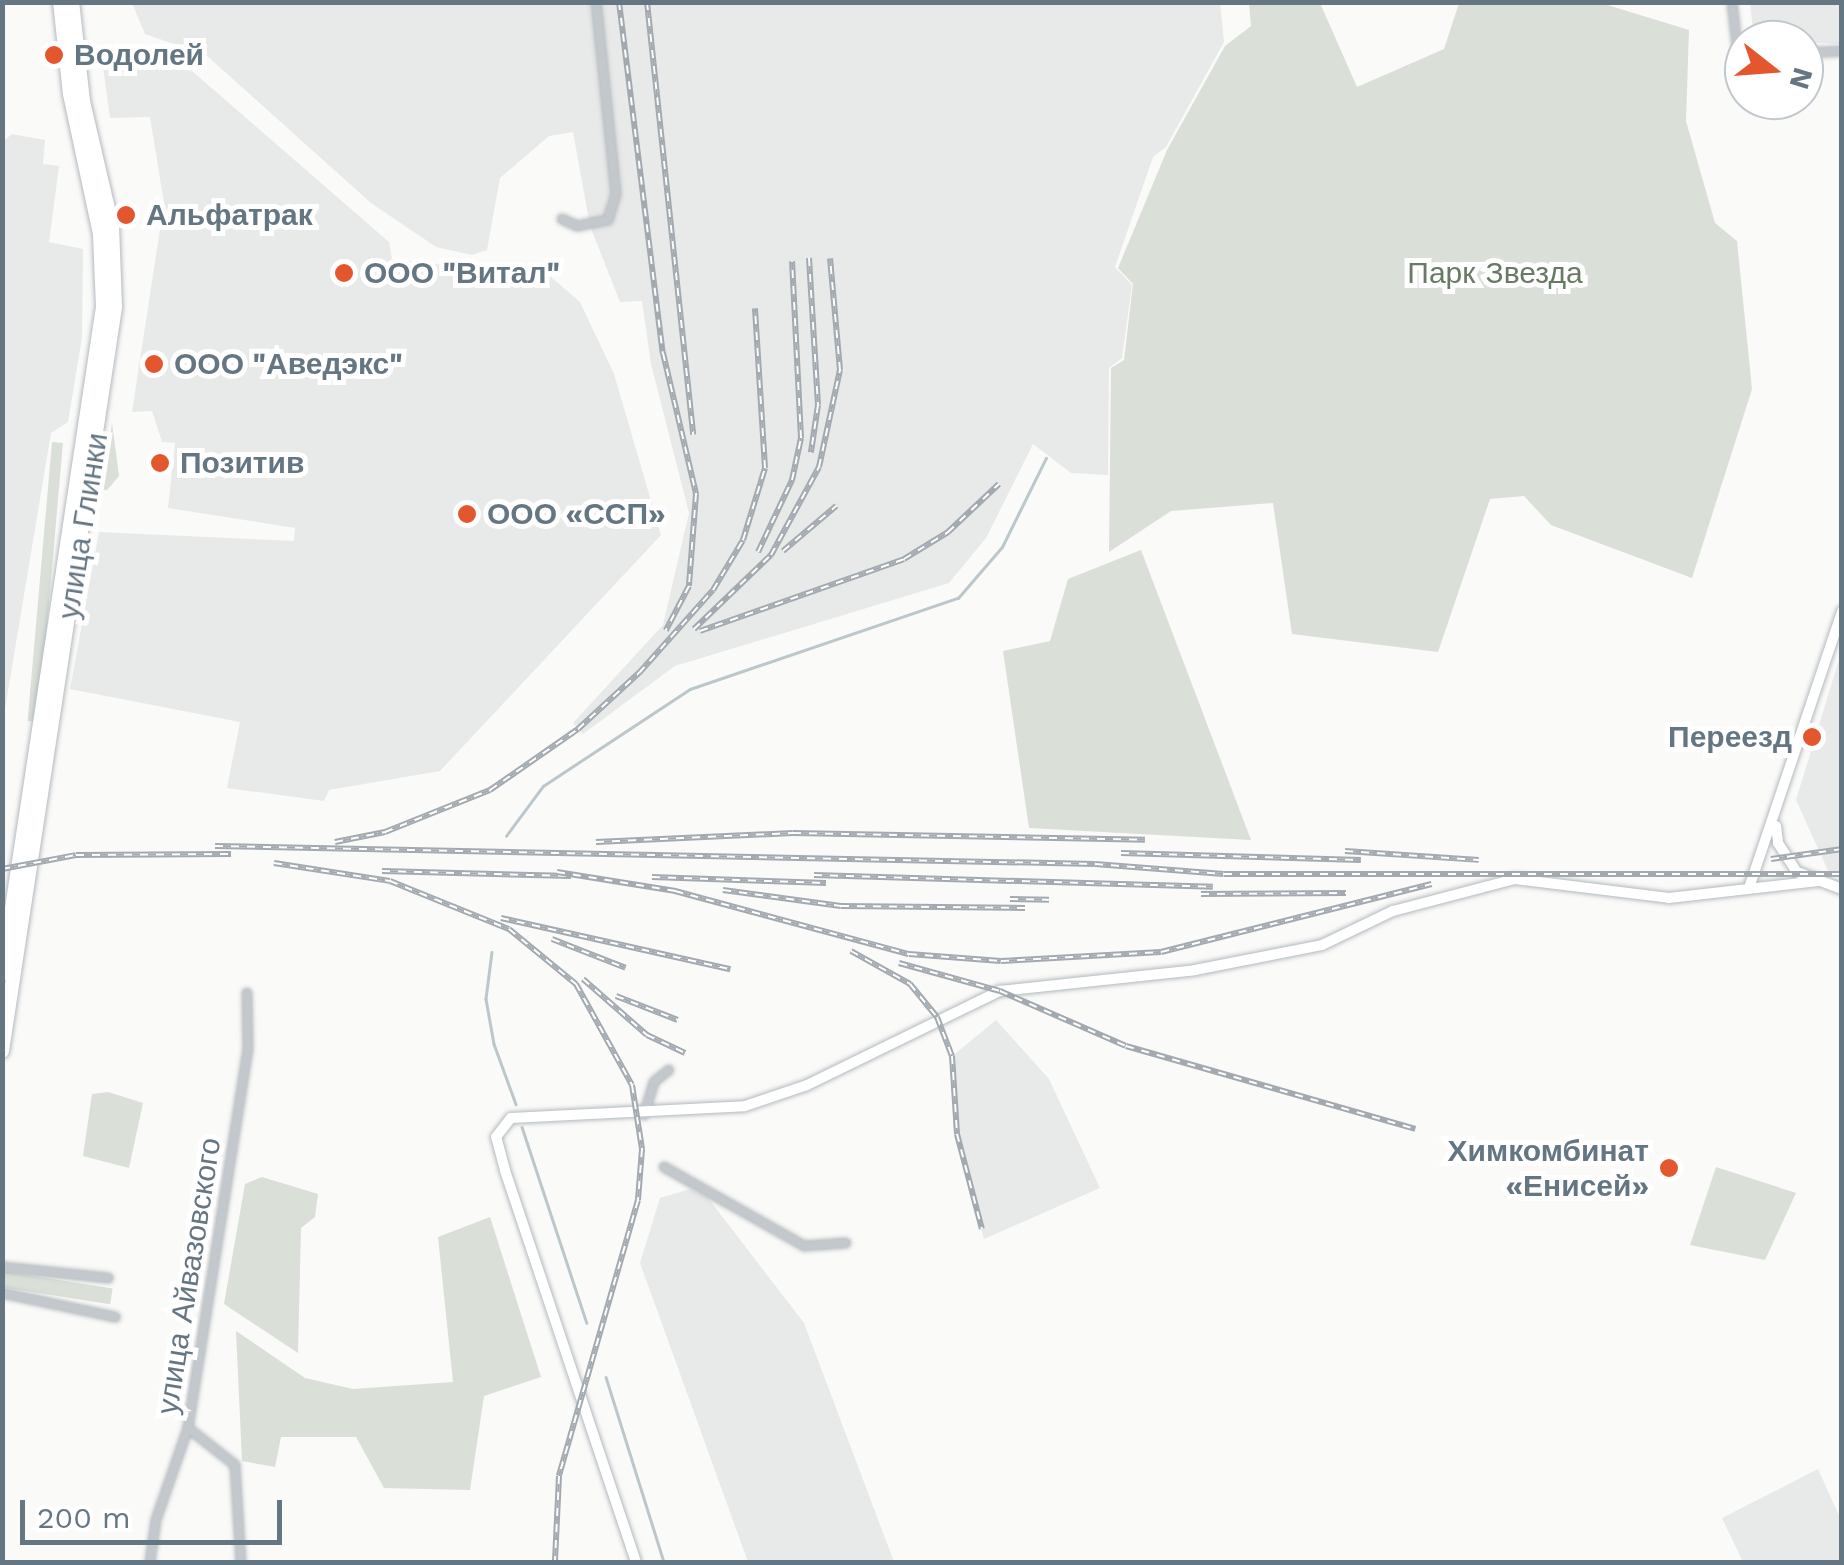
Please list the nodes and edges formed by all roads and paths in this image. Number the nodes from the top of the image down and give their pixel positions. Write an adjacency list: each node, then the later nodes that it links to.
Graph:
1 (60, 2): 5 (highway, улица Глинки)
2 (72, 2): 5 (highway, улица Глинки)
3 (596, 2): 4 (street)
4 (562, 219)
5 (81, 494): 11 (highway, улица Глинки)
6 (1842, 611): 7 (main road)
7 (1775, 820): 8 (main road); 9 (main road)
8 (1818, 881): 9 (main road); 10 (main road)
9 (1750, 885): 16 (main road)
10 (1842, 889)
11 (18, 916): 12 (highway, улица Глинки); 14 (highway, улица Глинки)
12 (2, 974)
13 (247, 993): 23 (street, улица Айвазовского)
14 (2, 1050)
15 (669, 1070): 16 (street)
16 (644, 1114): 26 (main road)
17 (664, 1167): 18 (street)
18 (846, 1244)
19 (2, 1267): 20 (street)
20 (108, 1278)
21 (2, 1293): 22 (street)
22 (114, 1316)
23 (188, 1428): 24 (street, улица Айвазовского); 25 (street)
24 (150, 1562)
25 (241, 1562)
26 (636, 1562)

